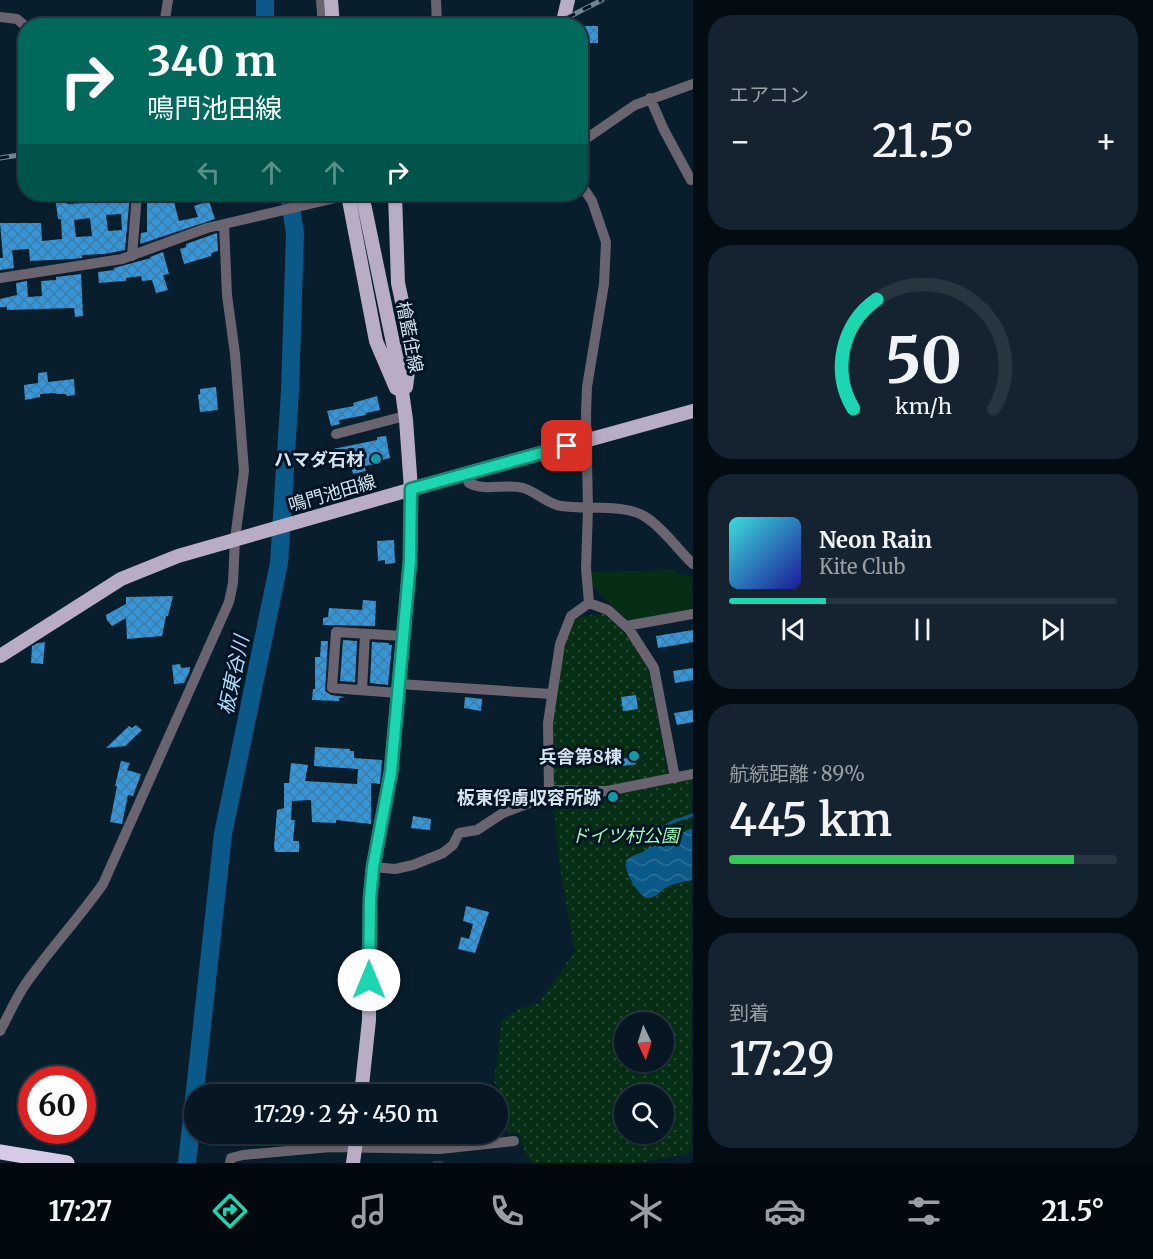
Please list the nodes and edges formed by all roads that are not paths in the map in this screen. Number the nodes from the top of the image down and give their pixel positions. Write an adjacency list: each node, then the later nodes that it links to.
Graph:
1 (168, 0): 7 (street)
2 (321, 0): 8 (street)
3 (331, 0): 9 (main road)
4 (436, 0): 10 (street)
5 (568, 0): 11 (main road)
6 (0, 17): 12 (street)
7 (165, 18)
8 (322, 18)
9 (332, 18)
10 (437, 18)
11 (564, 18)
12 (18, 20)
13 (693, 84): 14 (street)
14 (650, 98): 15 (street); 16 (street)
15 (588, 137)
16 (691, 180)
17 (588, 195): 29 (street)
18 (136, 201): 24 (street)
19 (322, 201): 23 (street)
20 (349, 201): 26 (main road)
21 (364, 201): 26 (main road, 檜藍住線)
22 (395, 201): 26 (main road)
23 (227, 223): 24 (street); 33 (street)
24 (132, 256): 25 (street)
25 (0, 278)
26 (405, 410): 28 (street); 31 (main road, 檜藍住線)
27 (693, 411): 29 (main road, 鳴門池田線)
28 (336, 434)
29 (587, 441): 30 (main road, 鳴門池田線); 32 (street)
30 (465, 474): 31 (main road, 鳴門池田線); 32 (street)
31 (411, 489): 33 (main road, 鳴門池田線); 39 (main road, 檜藍住線)
32 (588, 508): 34 (street); 35 (street)
33 (239, 538): 40 (main road, 鳴門池田線); 48 (street)
34 (693, 564)
35 (589, 603): 37 (street); 43 (street)
36 (693, 614): 37 (street)
37 (626, 626): 45 (street)
38 (365, 634): 39 (street); 42 (street); 42 (street)
39 (403, 636): 41 (main road, 檜藍住線)
40 (0, 656)
41 (398, 689): 42 (street); 43 (street); 47 (main road, 檜藍住線)
42 (362, 690)
43 (551, 694): 46 (street)
44 (693, 774): 45 (street)
45 (675, 778): 46 (street)
46 (549, 790): 47 (street)
47 (373, 867): 49 (main road, 檜藍住線)
48 (0, 1031)
49 (362, 1084)
50 (514, 1141): 54 (street)
51 (345, 1144): 58 (street)
52 (356, 1144): 59 (main road)
53 (387, 1144): 54 (street)
54 (439, 1149): 56 (street)
55 (0, 1152): 57 (highway)
56 (438, 1161)
57 (67, 1163)
58 (230, 1163)
59 (353, 1163)

